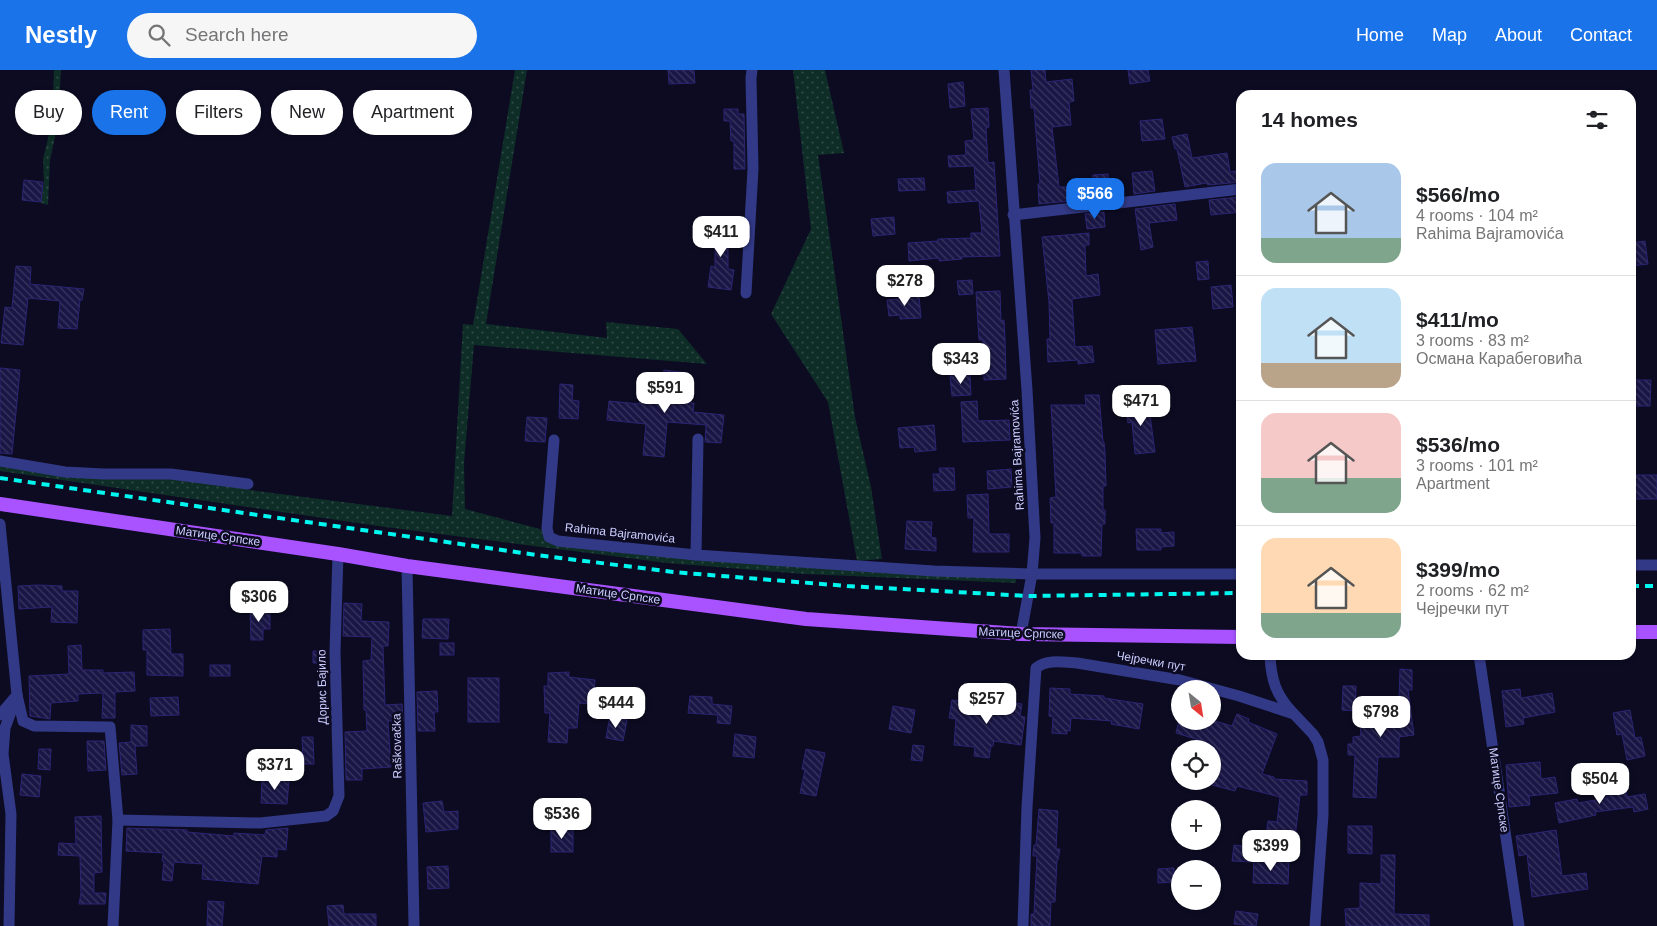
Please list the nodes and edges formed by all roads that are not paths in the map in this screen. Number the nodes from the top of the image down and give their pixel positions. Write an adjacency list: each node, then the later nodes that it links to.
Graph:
1 (752, 70): 5 (street)
2 (1004, 70): 4 (street, Rahima Bajramovića)
3 (1236, 190): 4 (street)
4 (1013, 215): 17 (street, Rahima Bajramovića)
5 (746, 293)
6 (698, 439): 13 (street)
7 (554, 440): 13 (street, Rahima Bajramovića)
8 (0, 461): 9 (street)
9 (248, 484)
10 (0, 504): 12 (main road, Матице Српске)
11 (0, 524): 25 (street)
12 (338, 554): 16 (main road, Матице Српске); 28 (street, Дорис Бајило)
13 (696, 555): 17 (street, Rahima Bajramovića)
14 (1636, 565): 15 (street)
15 (1657, 565)
16 (407, 566): 21 (main road, Матице Српске); 31 (street, Raškovačka)
17 (1032, 574): 18 (street, Rahima Bajramovića); 21 (street, Rahima Bajramovića)
18 (1236, 574)
19 (1636, 632): 20 (main road)
20 (1657, 632)
21 (1021, 634): 22 (main road, Матице Српске)
22 (1236, 637)
23 (1270, 660): 26 (street)
24 (1480, 660): 34 (street, Матице Српске)
25 (17, 695): 27 (street); 28 (street); 29 (street)
26 (1294, 714): 32 (street, Чејречки пут); 33 (street)
27 (0, 715)
28 (118, 820): 30 (street)
29 (9, 926)
30 (113, 926)
31 (414, 926)
32 (1023, 926)
33 (1315, 926)
34 (1519, 926)

